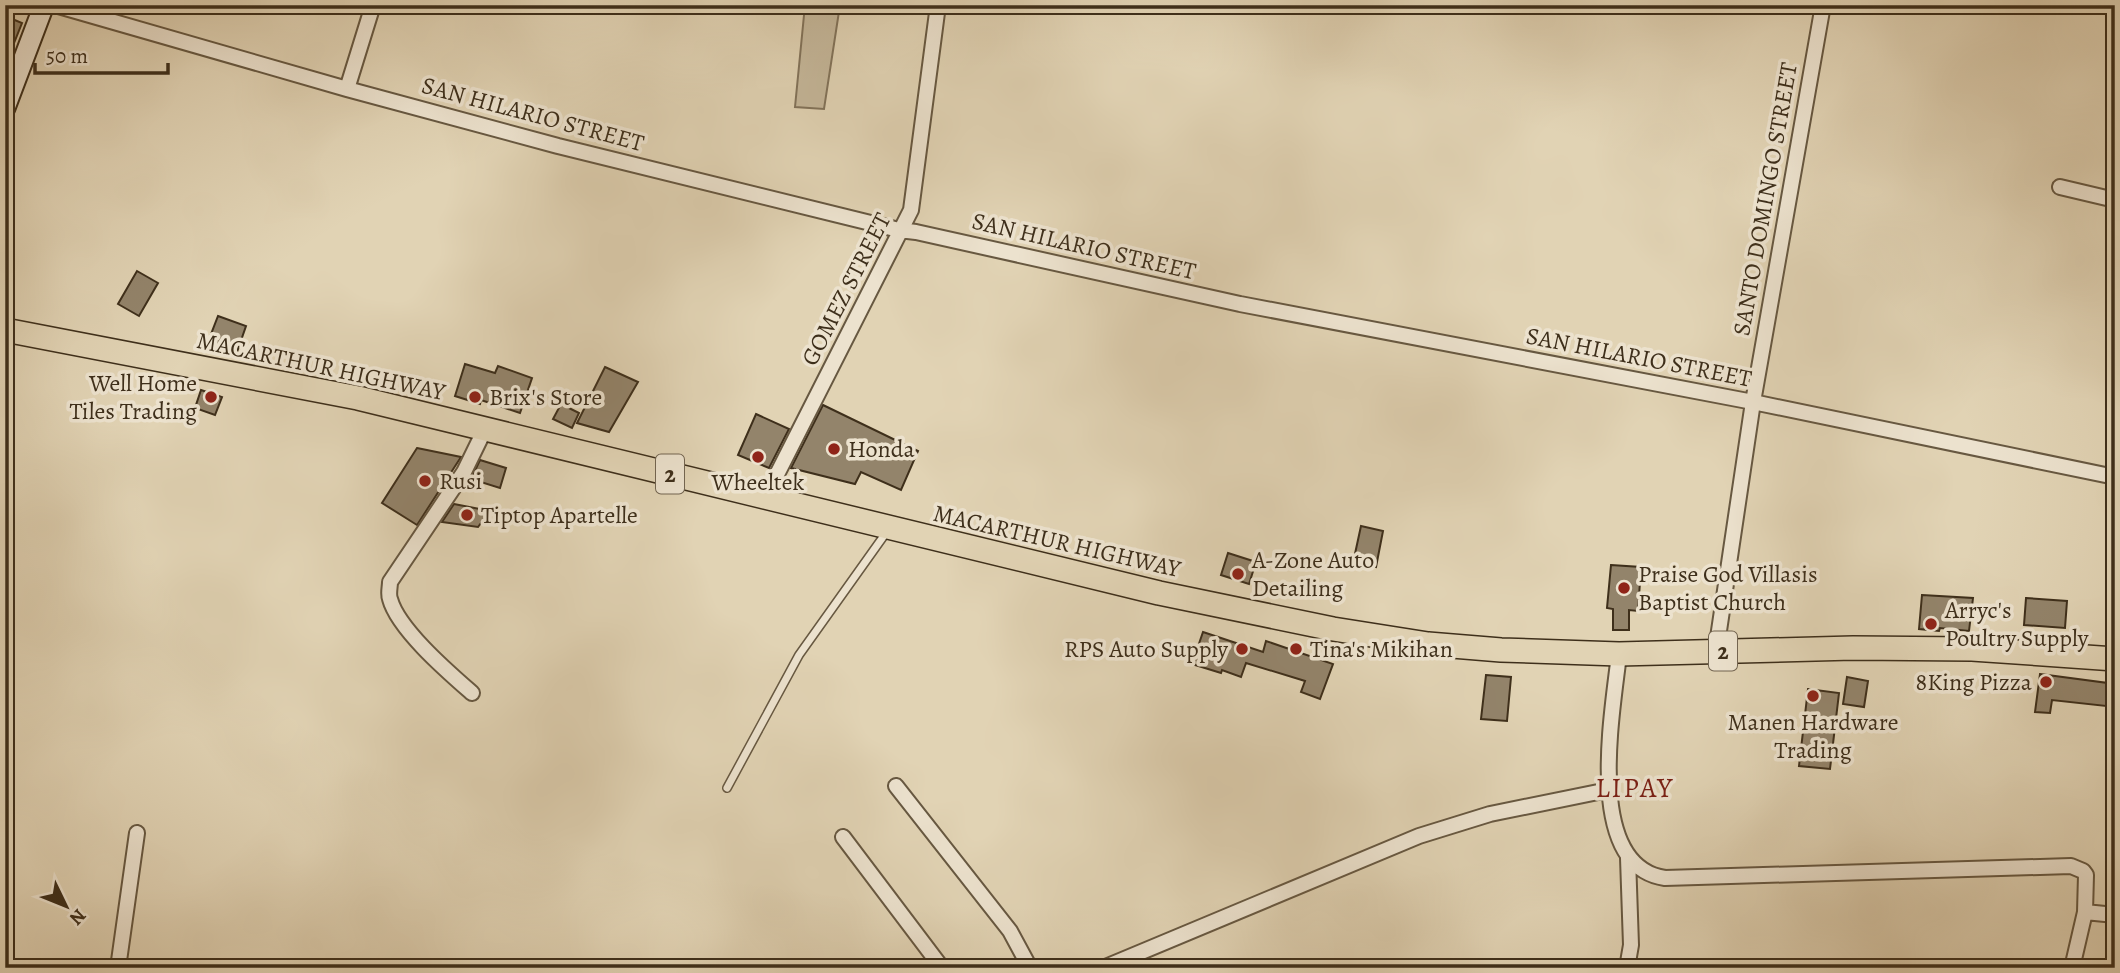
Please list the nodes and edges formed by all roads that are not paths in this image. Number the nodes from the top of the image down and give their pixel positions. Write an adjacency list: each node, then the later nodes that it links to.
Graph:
1 (44, 5): 7 (main road)
2 (55, 5): 6 (street, SAN HILARIO STREET)
3 (373, 5): 6 (street)
4 (938, 5): 10 (street, GOMEZ STREET)
5 (1823, 5): 12 (street, SANTO DOMINGO STREET)
6 (346, 89): 10 (street, SAN HILARIO STREET)
7 (5, 107)
8 (2060, 187): 9 (street)
9 (2115, 200)
10 (899, 230): 12 (street, SAN HILARIO STREET); 15 (street, GOMEZ STREET)
11 (5, 330): 13 (highway, MACARTHUR HIGHWAY / 2)
12 (1753, 402): 14 (street, SAN HILARIO STREET); 17 (street, SANTO DOMINGO STREET)
13 (485, 429): 15 (highway, MACARTHUR HIGHWAY / 2); 20 (street)
14 (2115, 477)
15 (765, 498): 16 (highway, MACARTHUR HIGHWAY / 2)
16 (890, 528): 18 (highway, MACARTHUR HIGHWAY / 2); 22 (lane)
17 (1716, 651): 18 (highway, MACARTHUR HIGHWAY / 2); 19 (highway, MACARTHUR HIGHWAY / 2)
18 (1619, 654): 23 (street)
19 (2115, 659)
20 (472, 692)
21 (896, 786): 31 (street)
22 (727, 788)
23 (1608, 790): 26 (street); 32 (street)
24 (137, 833): 29 (street)
25 (843, 837): 30 (street)
26 (1628, 858): 27 (street); 33 (street)
27 (2085, 912): 28 (street); 34 (street)
28 (2115, 915)
29 (118, 968)
30 (942, 968)
31 (1030, 968)
32 (1103, 968)
33 (1626, 968)
34 (2072, 968)

